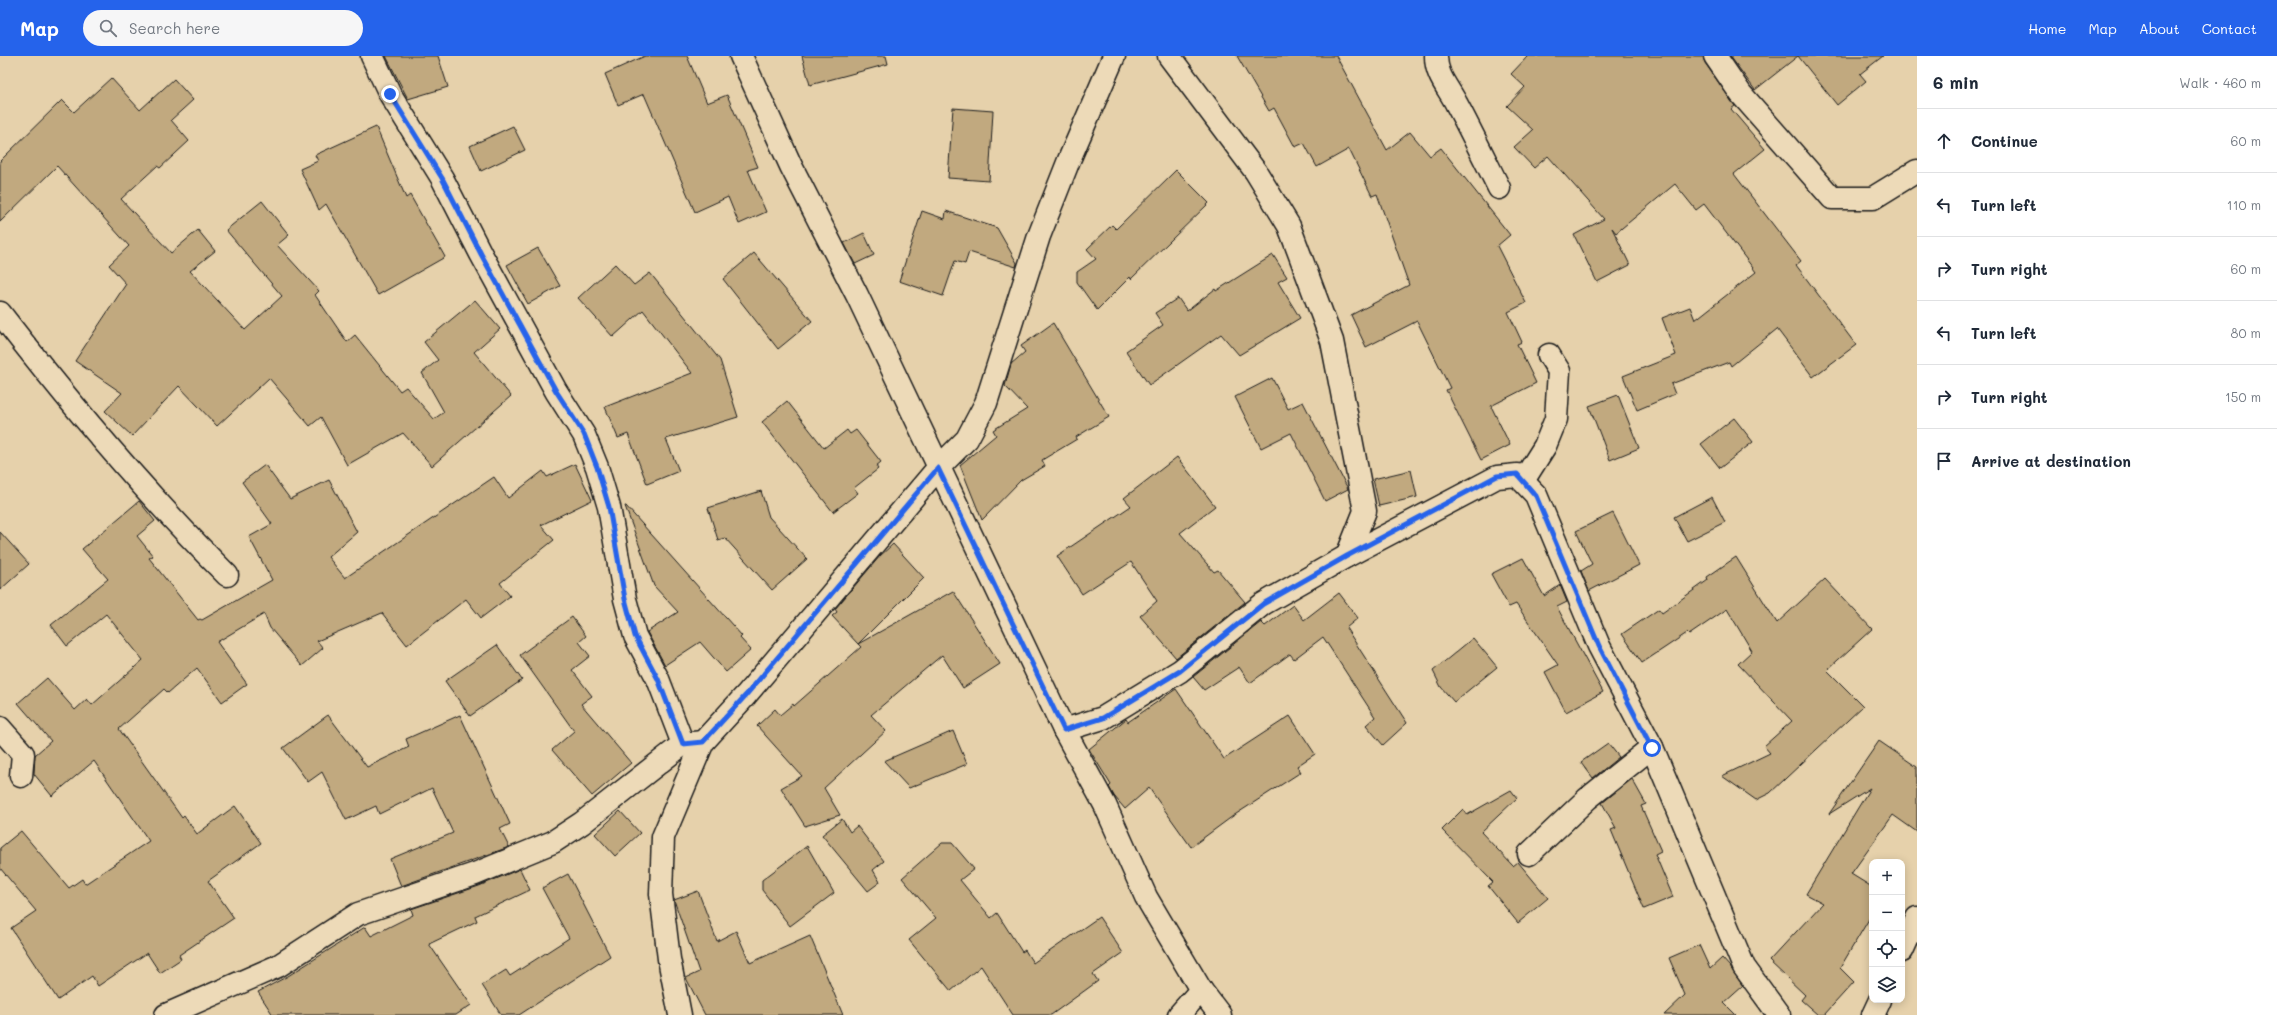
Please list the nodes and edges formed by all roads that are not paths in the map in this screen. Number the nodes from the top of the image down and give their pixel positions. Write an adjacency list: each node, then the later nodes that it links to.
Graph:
1 (372, 56): 17 (street)
2 (741, 56): 11 (street)
3 (1114, 56): 11 (street)
4 (1169, 56): 13 (street)
5 (1436, 56): 8 (street)
6 (1715, 56): 7 (street)
7 (1917, 170)
8 (1499, 188)
9 (0, 313): 14 (street)
10 (1549, 355): 12 (street)
11 (938, 468): 16 (street); 17 (street)
12 (1524, 481): 13 (street); 18 (street)
13 (1347, 556): 16 (street)
14 (227, 575)
15 (0, 728): 19 (street)
16 (1064, 730): 23 (street)
17 (693, 743): 25 (street); 26 (street)
18 (1652, 748): 20 (street); 29 (street)
19 (21, 776)
20 (1530, 854)
21 (1917, 918): 22 (street)
22 (1905, 944)
23 (1201, 990): 27 (street); 28 (street)
24 (1879, 1003): 30 (street)
25 (166, 1015)
26 (680, 1015)
27 (1179, 1015)
28 (1220, 1015)
29 (1779, 1015)
30 (1873, 1015)

